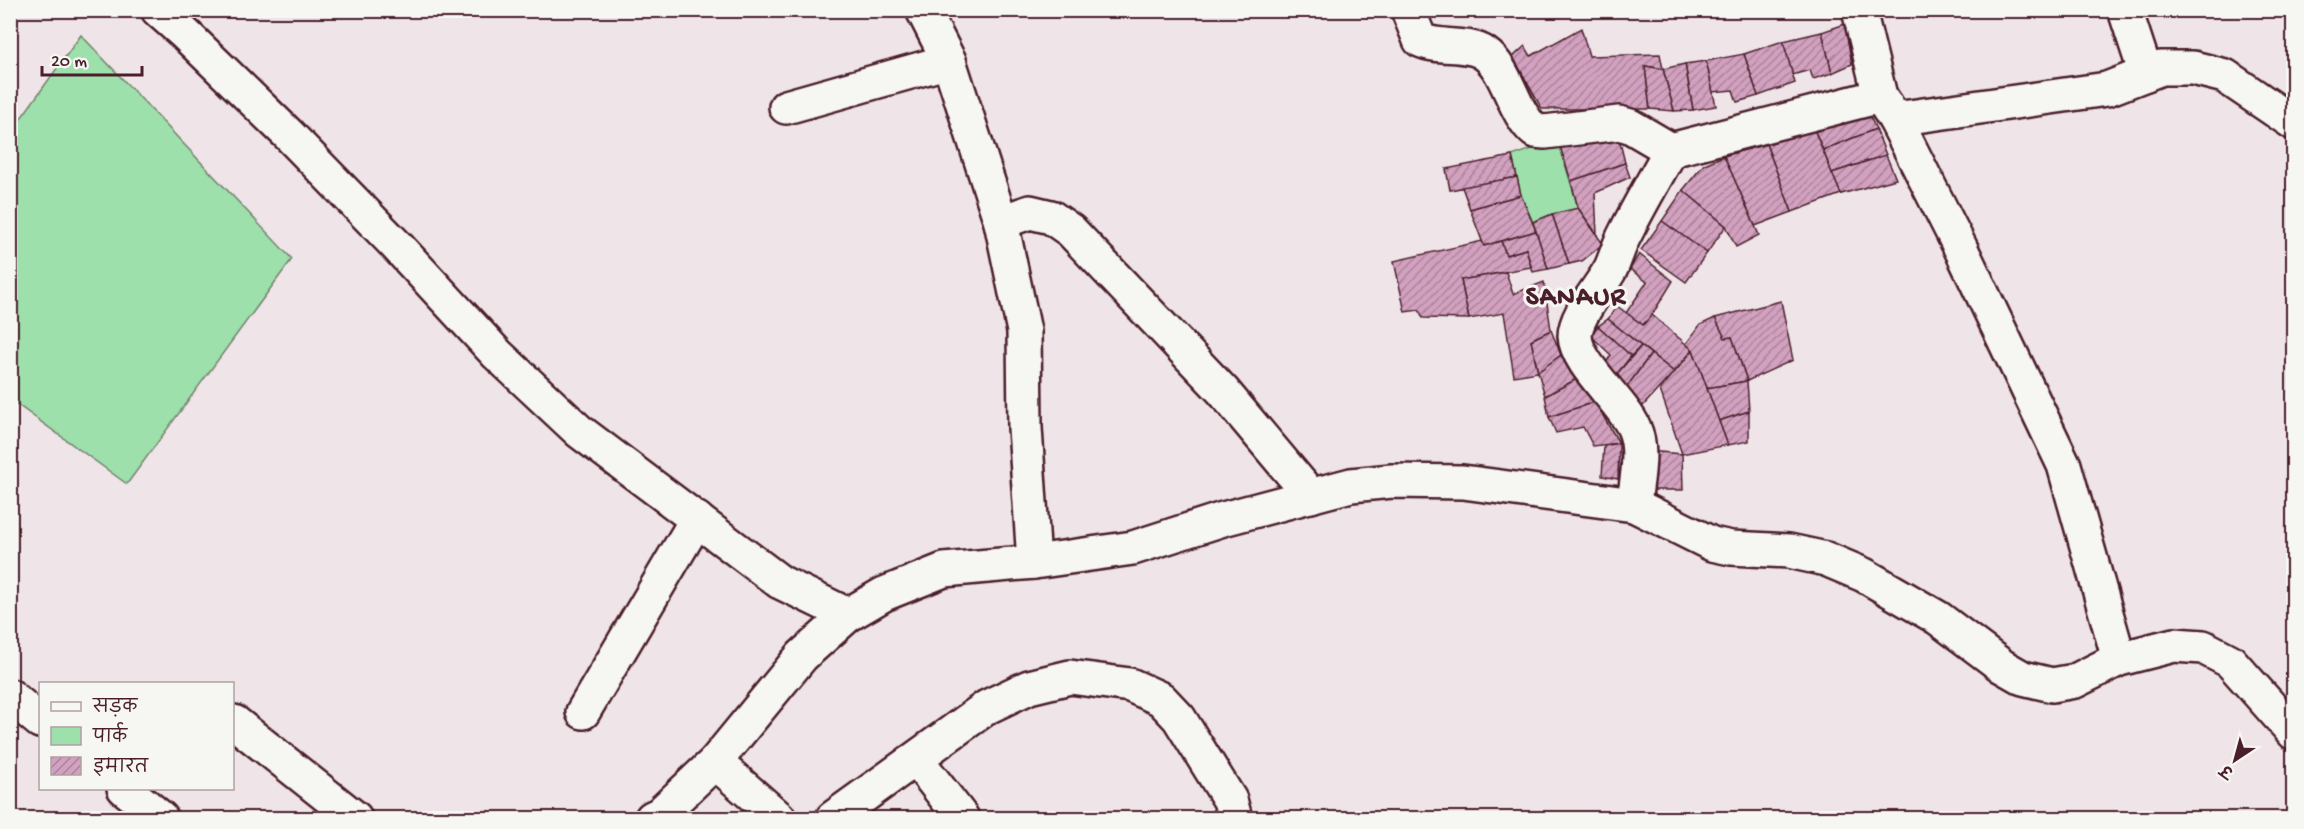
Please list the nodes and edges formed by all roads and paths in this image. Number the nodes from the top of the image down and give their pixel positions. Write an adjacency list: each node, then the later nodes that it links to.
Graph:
1 (158, 10): 15 (street)
2 (923, 10): 6 (street)
3 (1408, 10): 11 (street)
4 (1859, 10): 9 (street)
5 (2125, 10): 7 (street)
6 (949, 61): 8 (street); 12 (street)
7 (2146, 74): 9 (street); 10 (street)
8 (786, 107)
9 (1888, 107): 11 (street); 18 (street)
10 (2294, 123)
11 (1671, 150): 14 (street)
12 (1001, 222): 13 (street); 16 (street)
13 (1311, 496): 14 (street); 16 (street)
14 (1634, 505): 18 (street)
15 (697, 519): 17 (street); 20 (street)
16 (1034, 562): 17 (street)
17 (848, 615): 25 (street)
18 (2119, 659): 23 (street)
19 (10, 696): 21 (street)
20 (583, 712)
21 (39, 720)
22 (234, 722): 28 (street)
23 (2294, 733)
24 (916, 759): 31 (street); 32 (street); 33 (street)
25 (715, 762): 29 (street); 30 (street)
26 (125, 790): 27 (street)
27 (161, 819)
28 (355, 819)
29 (652, 819)
30 (779, 819)
31 (833, 819)
32 (962, 819)
33 (1235, 819)

